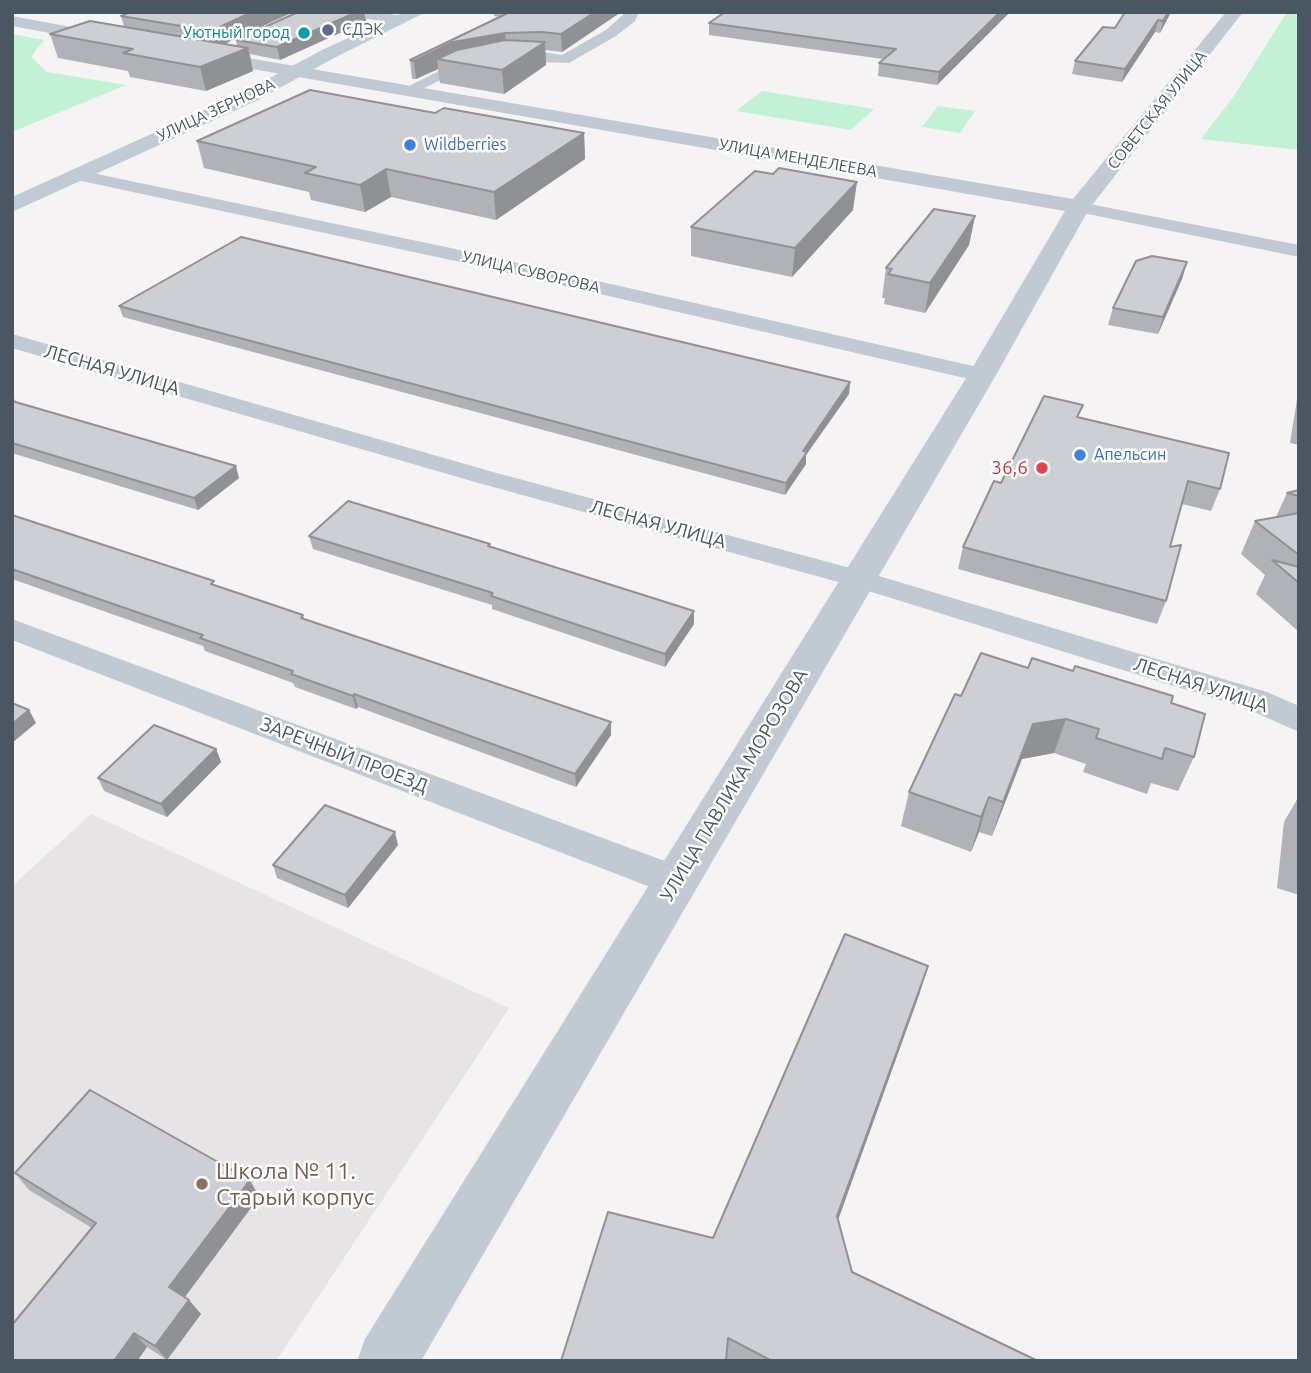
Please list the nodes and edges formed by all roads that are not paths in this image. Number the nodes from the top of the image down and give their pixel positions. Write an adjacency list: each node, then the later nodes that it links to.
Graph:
1 (348, 12): 4 (street)
2 (633, 12): 11 (street)
3 (1235, 12): 14 (street, СОВЕТСКАЯ УЛИЦА)
4 (410, 16): 10 (main road, УЛИЦА ЗЕРНОВА)
5 (12, 21): 6 (street)
6 (133, 43)
7 (232, 47): 9 (street)
8 (179, 51): 9 (street, УЛИЦА МЕНДЕЛЕЕВА)
9 (210, 57): 10 (street, УЛИЦА МЕНДЕЛЕЕВА)
10 (295, 72): 11 (street, УЛИЦА МЕНДЕЛЕЕВА); 12 (main road, УЛИЦА ЗЕРНОВА)
11 (407, 91): 14 (street, УЛИЦА МЕНДЕЛЕЕВА)
12 (78, 175): 13 (main road, УЛИЦА ЗЕРНОВА); 17 (street, УЛИЦА СУВОРОВА)
13 (12, 205)
14 (1079, 207): 15 (street, УЛИЦА МЕНДЕЛЕЕВА); 17 (street, УЛИЦА ПАВЛИКА МОРОЗОВА)
15 (1299, 251)
16 (12, 341): 18 (street, ЛЕСНАЯ УЛИЦА)
17 (982, 375): 18 (street, УЛИЦА ПАВЛИКА МОРОЗОВА)
18 (859, 579): 20 (street, ЛЕСНАЯ УЛИЦА); 21 (street, УЛИЦА ПАВЛИКА МОРОЗОВА)
19 (12, 629): 21 (street, ЗАРЕЧНЫЙ ПРОЕЗД)
20 (1299, 720)
21 (676, 881): 22 (street, УЛИЦА ПАВЛИКА МОРОЗОВА)
22 (387, 1361)

